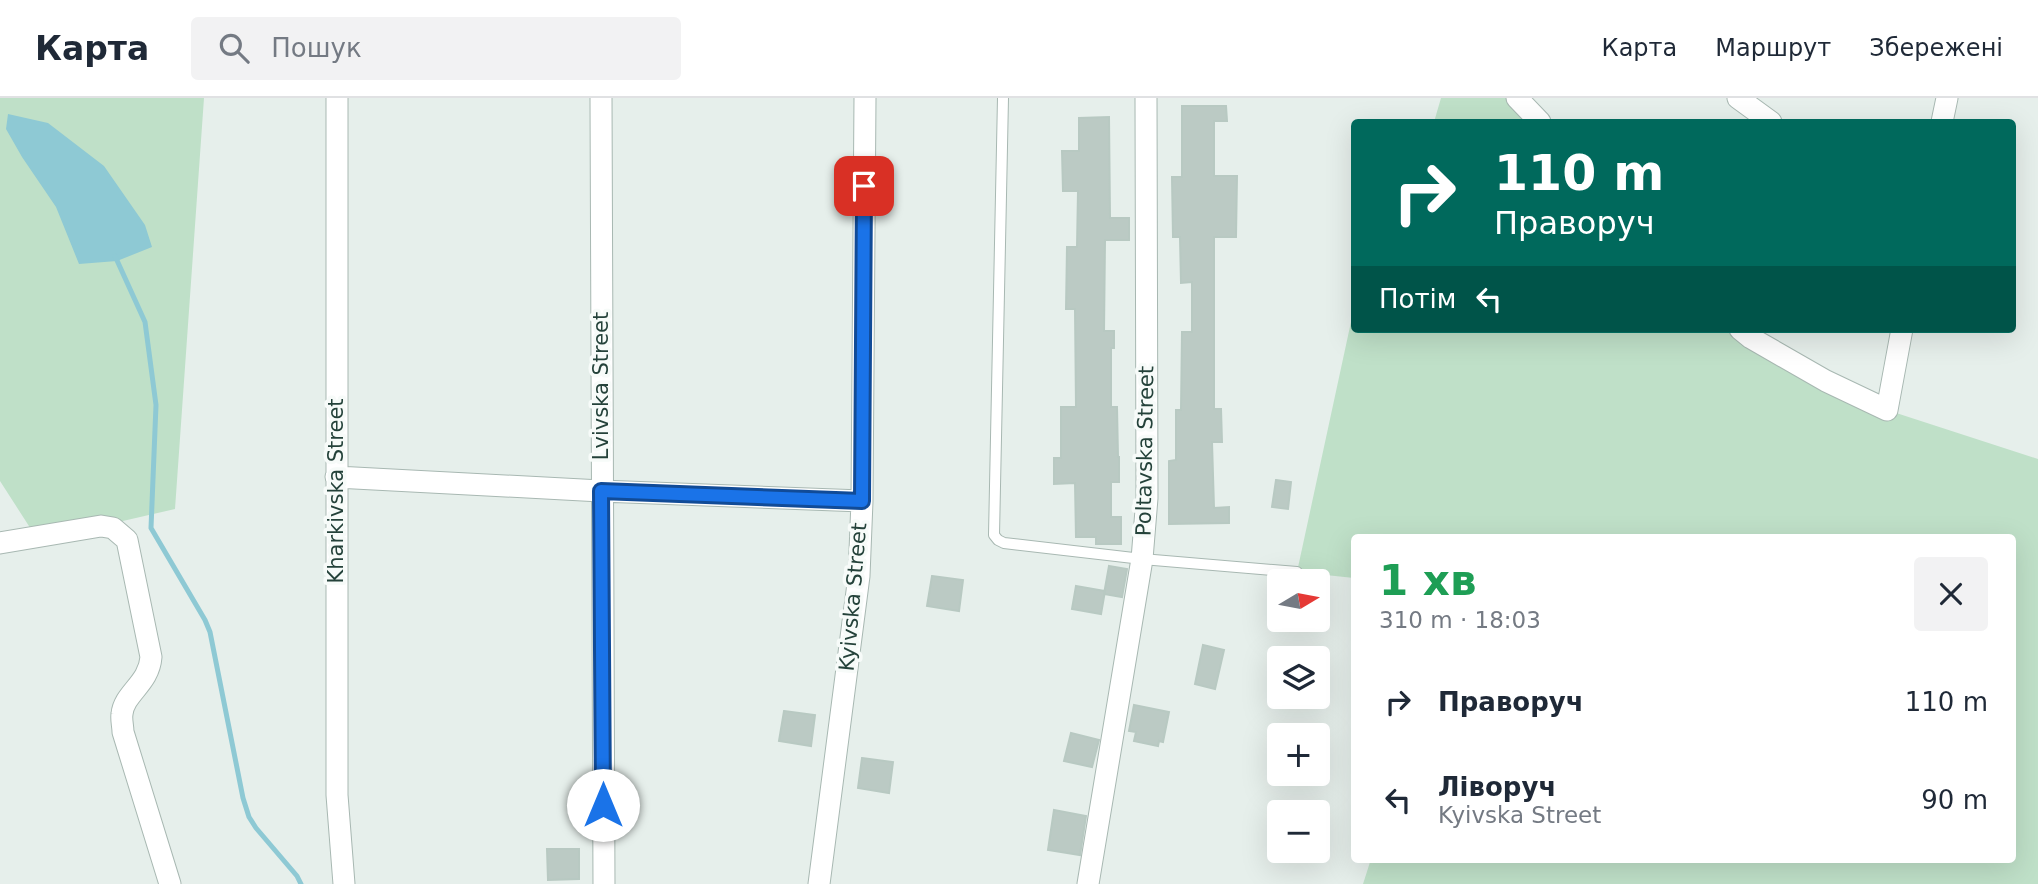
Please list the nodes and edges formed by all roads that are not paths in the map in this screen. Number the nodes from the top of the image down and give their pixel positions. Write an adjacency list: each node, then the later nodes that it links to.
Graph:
1 (337, 98): 14 (street, Kharkivska Street)
2 (601, 98): 15 (street, Lvivska Street)
3 (865, 98): 16 (street, Kyivska Street)
4 (1003, 98): 18 (lane)
5 (1146, 98): 18 (street, Poltavska Street)
6 (1517, 98): 9 (street)
7 (1738, 98): 10 (street)
8 (1947, 98): 11 (street)
9 (1537, 119)
10 (1767, 119)
11 (1943, 119)
12 (1745, 333): 13 (street)
13 (1901, 333)
14 (336, 477): 15 (street); 21 (street, Kharkivska Street)
15 (601, 491): 16 (street); 22 (street, Lvivska Street)
16 (862, 501): 23 (street, Kyivska Street)
17 (0, 543): 20 (street)
18 (1142, 559): 19 (lane); 24 (street, Poltavska Street)
19 (1267, 569)
20 (170, 884)
21 (344, 884)
22 (604, 884)
23 (820, 884)
24 (1088, 884)

